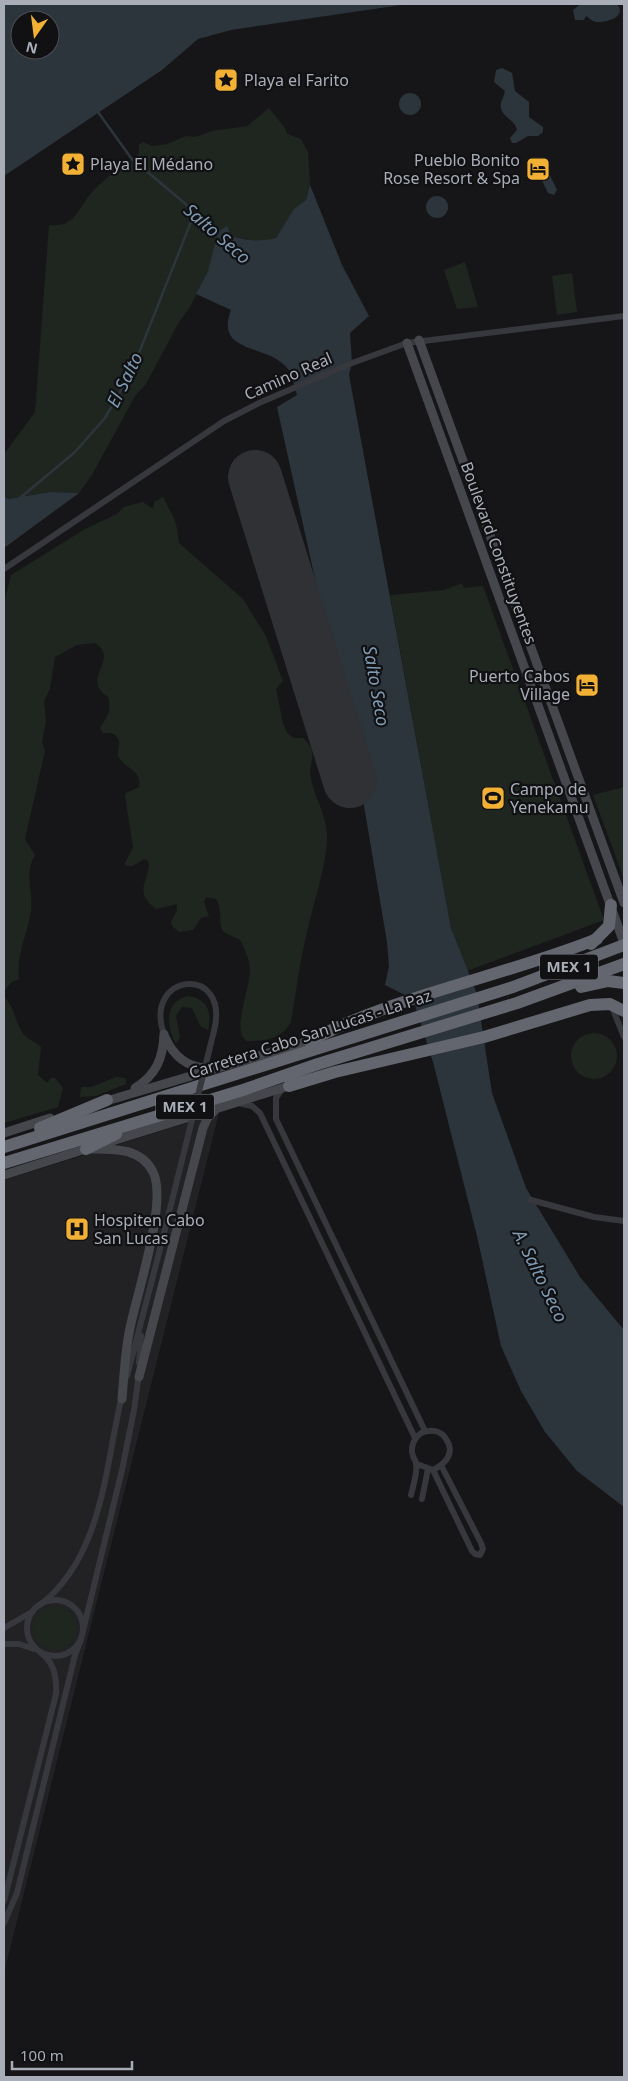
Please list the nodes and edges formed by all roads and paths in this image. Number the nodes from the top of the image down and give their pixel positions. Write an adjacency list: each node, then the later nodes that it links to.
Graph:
1 (624, 316): 2 (street, Camino Real)
2 (420, 340): 3 (street, Camino Real); 5 (main road, Boulevard Constituyentes)
3 (407, 343): 4 (street, Camino Real); 6 (main road, Boulevard Constituyentes)
4 (4, 569)
5 (624, 902)
6 (611, 905): 7 (highway); 8 (main road, Boulevard Constituyentes)
7 (597, 939): 10 (highway); 18 (highway)
8 (624, 944): 10 (highway, Carretera Cabo San Lucas - La Paz / MEX 1)
9 (624, 964): 12 (highway, Carretera Cabo San Lucas - La Paz / MEX 1)
10 (535, 980): 16 (highway, Carretera Cabo San Lucas - La Paz / MEX 1)
11 (624, 982): 12 (highway, MEX 1)
12 (532, 998): 19 (highway, Carretera Cabo San Lucas - La Paz / MEX 1)
13 (610, 1004): 14 (highway); 17 (street); 21 (highway)
14 (624, 1011)
15 (164, 1034): 20 (main road); 22 (main road); 36 (street, bridge)
16 (359, 1035): 18 (highway); 28 (highway, Carretera Cabo San Lucas - La Paz / MEX 1)
17 (624, 1037)
18 (309, 1041): 20 (main road)
19 (318, 1064): 21 (highway); 26 (highway, Carretera Cabo San Lucas - La Paz / MEX 1)
20 (214, 1068): 22 (main road)
21 (287, 1087): 24 (main road); 34 (street)
22 (125, 1095): 23 (main road)
23 (107, 1100): 27 (main road); 28 (highway)
24 (234, 1103): 25 (main road); 35 (street)
25 (222, 1107): 29 (main road); 37 (main road)
26 (148, 1118): 29 (highway); 30 (highway, Carretera Cabo San Lucas - La Paz / MEX 1)
27 (4, 1132)
28 (4, 1145)
29 (86, 1149): 31 (main road); 40 (main road)
30 (4, 1162)
31 (4, 1175)
32 (531, 1200): 33 (street)
33 (624, 1221)
34 (342, 1256): 35 (street); 38 (street)
35 (331, 1259): 39 (street)
36 (142, 1320): 37 (street); 40 (street)
37 (139, 1378): 50 (street)
38 (401, 1379): 39 (street); 41 (street)
39 (390, 1385): 42 (street)
40 (122, 1399): 48 (street)
41 (425, 1431): 42 (street); 44 (street)
42 (415, 1438): 43 (street)
43 (417, 1464): 45 (street); 46 (street)
44 (441, 1465): 45 (street); 45 (street)
45 (430, 1469): 47 (street)
46 (411, 1495)
47 (422, 1498)
48 (37, 1607): 49 (street); 50 (street); 53 (street)
49 (4, 1628)
50 (83, 1631): 51 (street)
51 (81, 1640): 53 (street); 55 (street)
52 (4, 1644): 53 (street)
53 (39, 1651): 54 (street)
54 (4, 1901)
55 (4, 1923)

